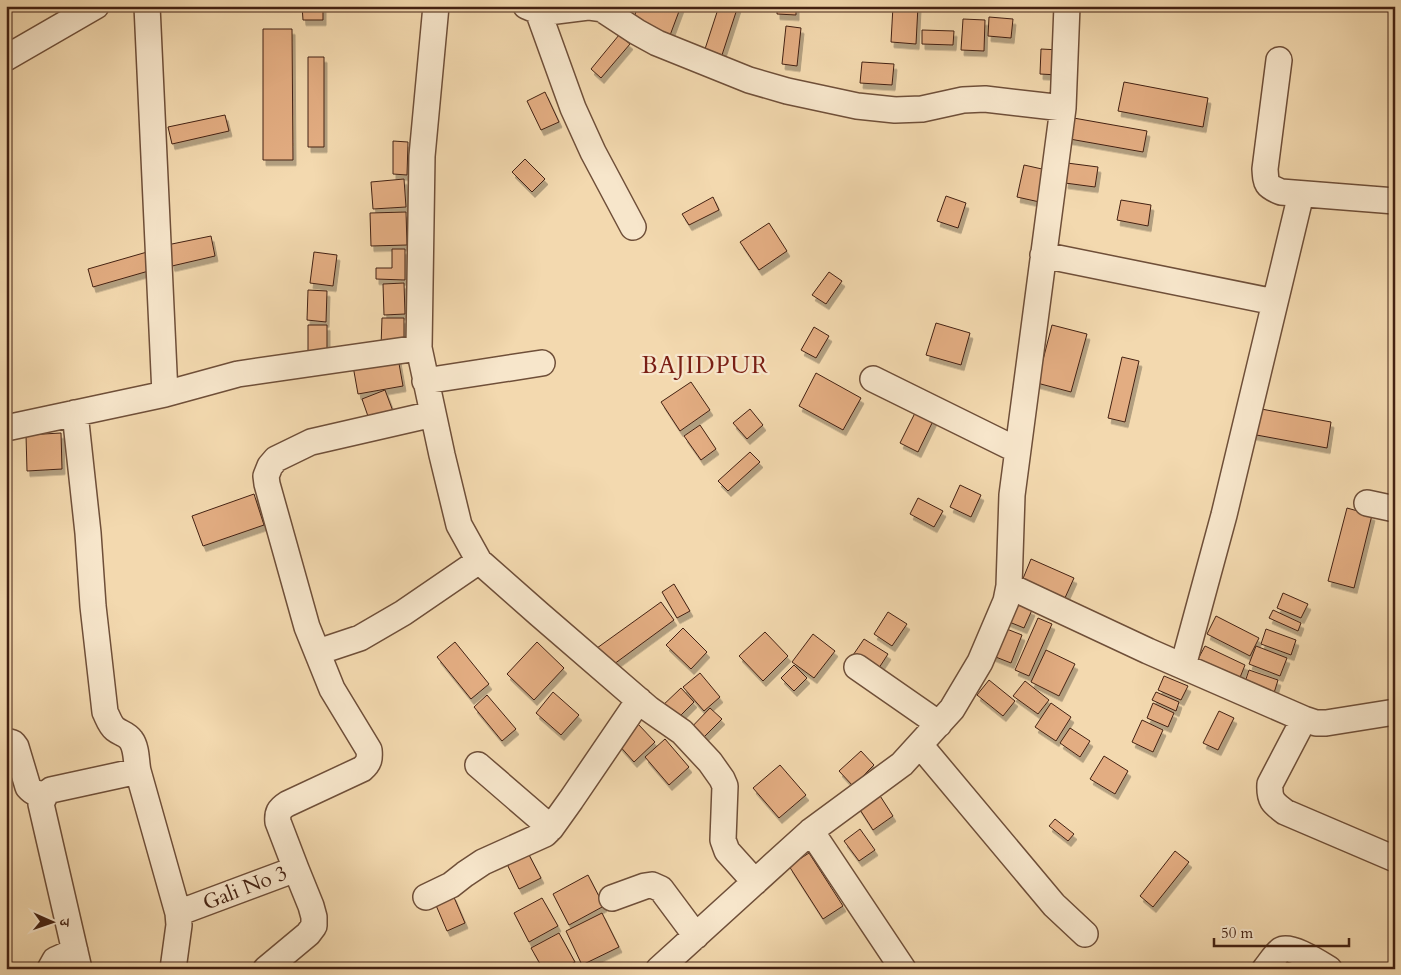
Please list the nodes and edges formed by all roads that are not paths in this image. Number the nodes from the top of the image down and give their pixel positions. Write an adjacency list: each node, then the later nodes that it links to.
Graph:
1 (96, 6): 6 (street)
2 (147, 6): 18 (street)
3 (436, 6): 14 (street)
4 (1067, 6): 8 (street)
5 (532, 9): 8 (street); 11 (street)
6 (6, 58)
7 (1279, 60): 9 (street)
8 (1063, 108): 12 (street)
9 (1301, 194): 10 (street); 13 (street)
10 (1395, 201)
11 (633, 228)
12 (1043, 255): 13 (street); 22 (street)
13 (1275, 302): 28 (street)
14 (419, 348): 17 (street); 18 (street)
15 (542, 364): 17 (street)
16 (873, 379): 22 (street)
17 (425, 381): 20 (street)
18 (165, 394): 19 (street)
19 (75, 413): 21 (street); 37 (street)
20 (433, 414): 25 (street); 27 (street)
21 (6, 428)
22 (1018, 450): 26 (street)
23 (1367, 503): 24 (street)
24 (1395, 510)
25 (479, 560): 27 (street); 30 (street)
26 (1009, 586): 28 (street); 33 (street)
27 (318, 652): 42 (street, Gali No 3)
28 (1183, 666): 32 (street)
29 (856, 667): 33 (street)
30 (640, 700): 39 (street); 43 (street)
31 (1395, 712): 32 (street)
32 (1304, 719): 41 (street)
33 (939, 724): 35 (street)
34 (6, 741): 38 (street)
35 (920, 745): 40 (street); 47 (street)
36 (478, 765): 39 (street)
37 (138, 771): 38 (street); 46 (street)
38 (45, 795): 49 (street)
39 (551, 828): 44 (street)
40 (811, 831): 43 (street); 54 (street)
41 (1395, 859)
42 (296, 870): 46 (street, Gali No 3); 52 (street)
43 (755, 882): 48 (street)
44 (426, 897)
45 (612, 898): 48 (street)
46 (178, 913): 51 (street)
47 (1085, 934)
48 (696, 936): 53 (street)
49 (77, 960): 50 (street)
50 (50, 969)
51 (173, 969)
52 (266, 969)
53 (659, 969)
54 (903, 969)
55 (1265, 969): 56 (street)
56 (1329, 969)

